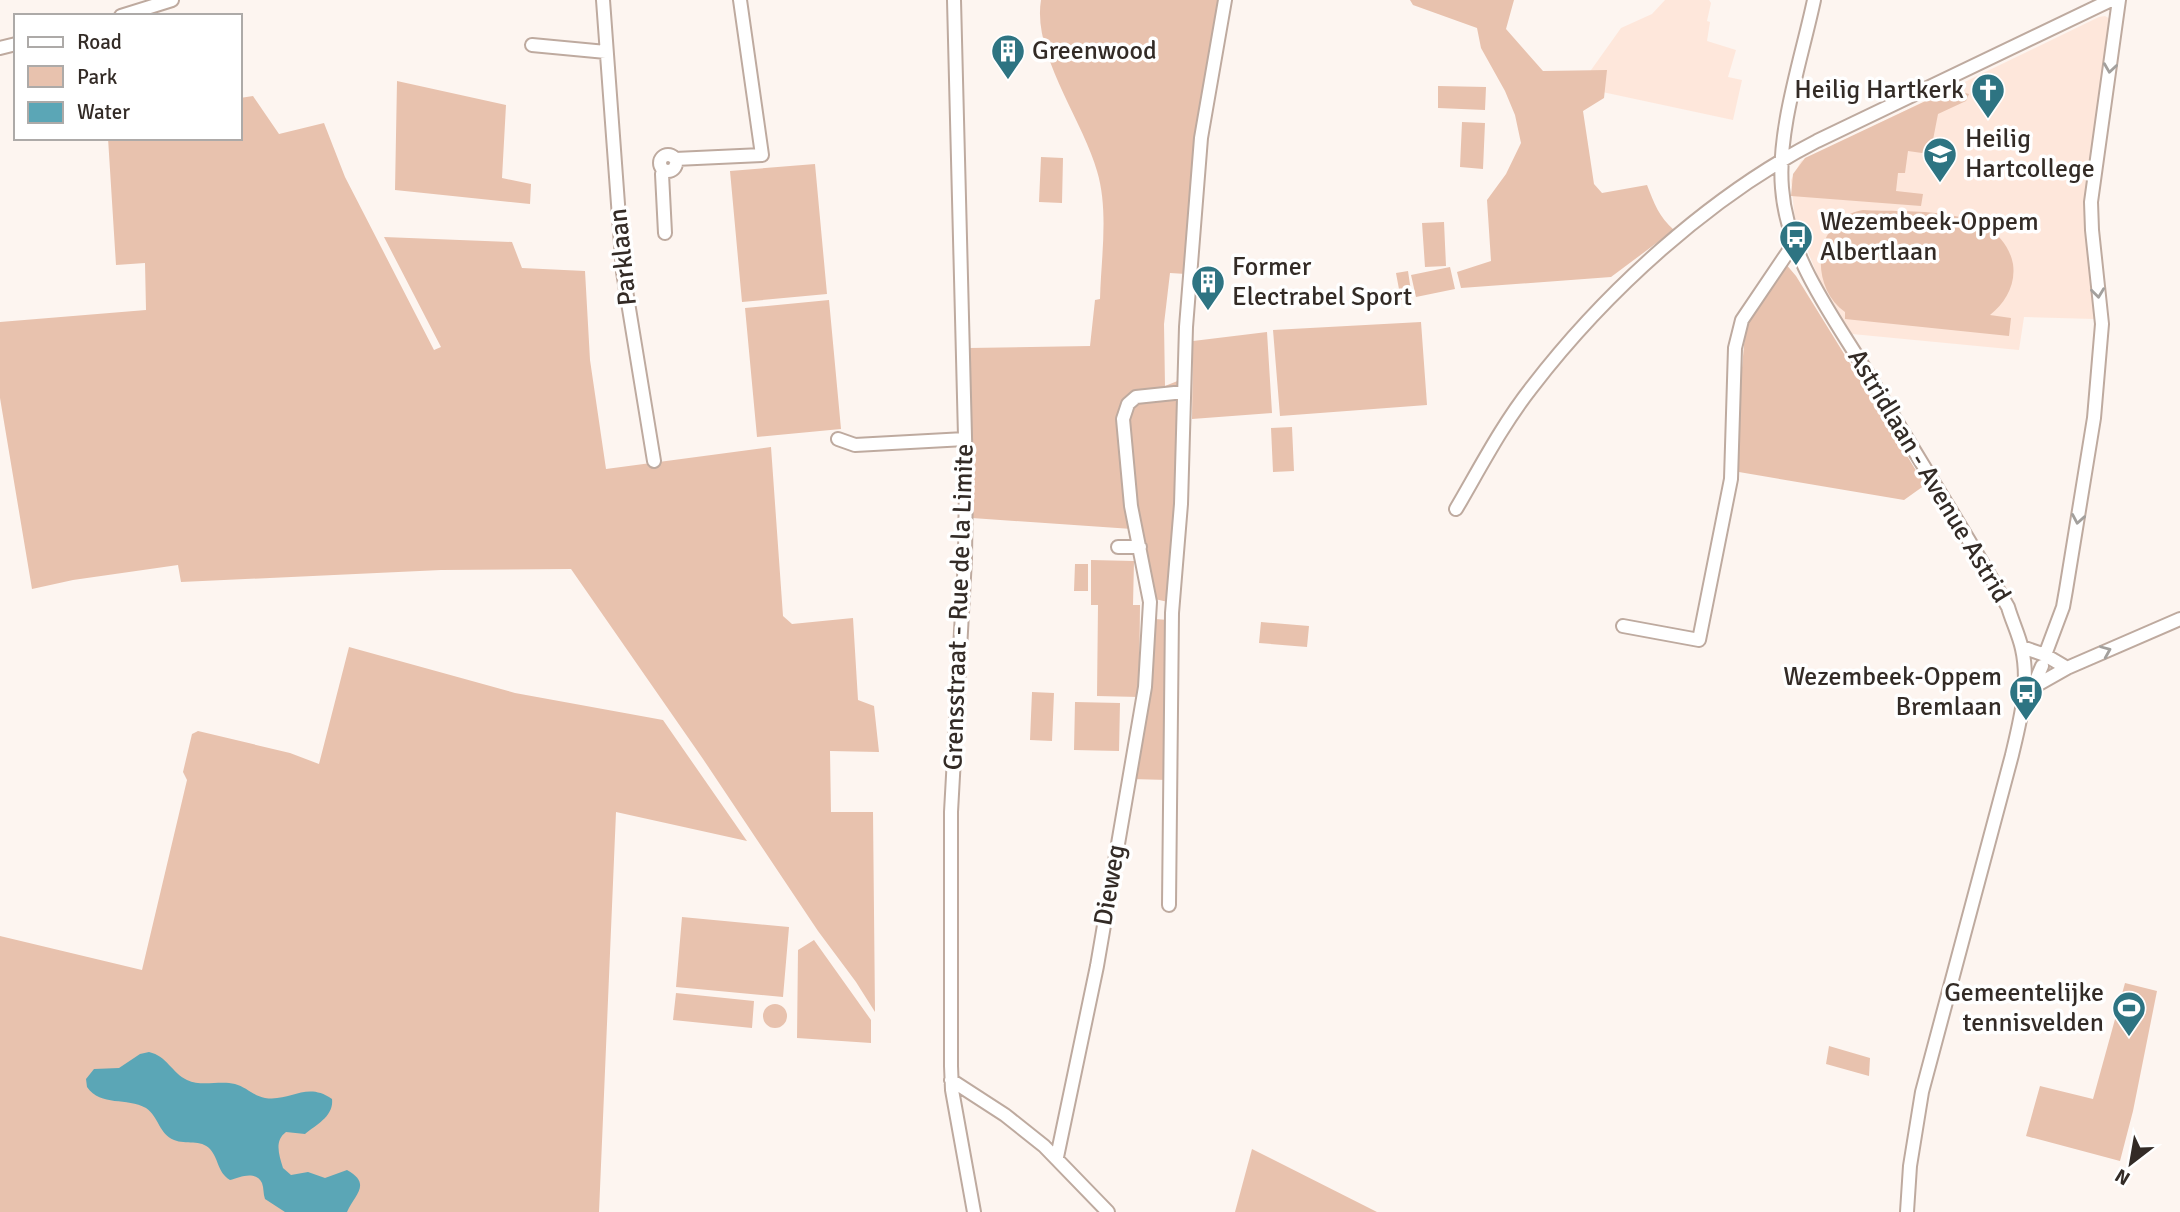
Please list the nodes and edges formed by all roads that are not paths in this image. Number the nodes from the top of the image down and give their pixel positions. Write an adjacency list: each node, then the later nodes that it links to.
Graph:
1 (172, 0): 9 (street)
2 (603, 0): 11 (street, Parklaan)
3 (740, 0): 13 (street)
4 (954, 0): 17 (street, Grensstraat - Rue de la Limite)
5 (1225, 0): 15 (street)
6 (1814, 0): 12 (street, Astridlaan - Avenue Astrid)
7 (2111, 0): 12 (street)
8 (2119, 0): 27 (street, one-way to 27)
9 (127, 14)
10 (532, 45): 11 (street)
11 (606, 52): 18 (street, Parklaan)
12 (1782, 159): 14 (street, Astridlaan - Avenue Astrid); 19 (street)
13 (665, 233)
14 (1794, 243): 25 (street); 26 (street, Astridlaan - Avenue Astrid)
15 (1184, 391): 21 (street, Dieweg); 23 (street)
16 (838, 439): 17 (street)
17 (965, 439): 31 (street, Grensstraat - Rue de la Limite)
18 (654, 461)
19 (1456, 509)
20 (1118, 547): 21 (street)
21 (1140, 547): 22 (street, Dieweg)
22 (1150, 611): 23 (street); 32 (street, Dieweg)
23 (1172, 613): 30 (street)
24 (2180, 619): 28 (street, one-way to 24)
25 (1623, 626)
26 (2022, 647): 27 (street); 29 (street, Astridlaan - Avenue Astrid)
27 (2043, 661): 28 (street); 29 (street)
28 (2067, 667): 29 (street)
29 (2028, 690): 35 (street, Astridlaan - Avenue Astrid)
30 (1169, 905)
31 (951, 1080): 32 (street); 33 (street, Grensstraat - Rue de la Limite)
32 (1057, 1157): 34 (street)
33 (974, 1212)
34 (1108, 1212)
35 (1907, 1212)

